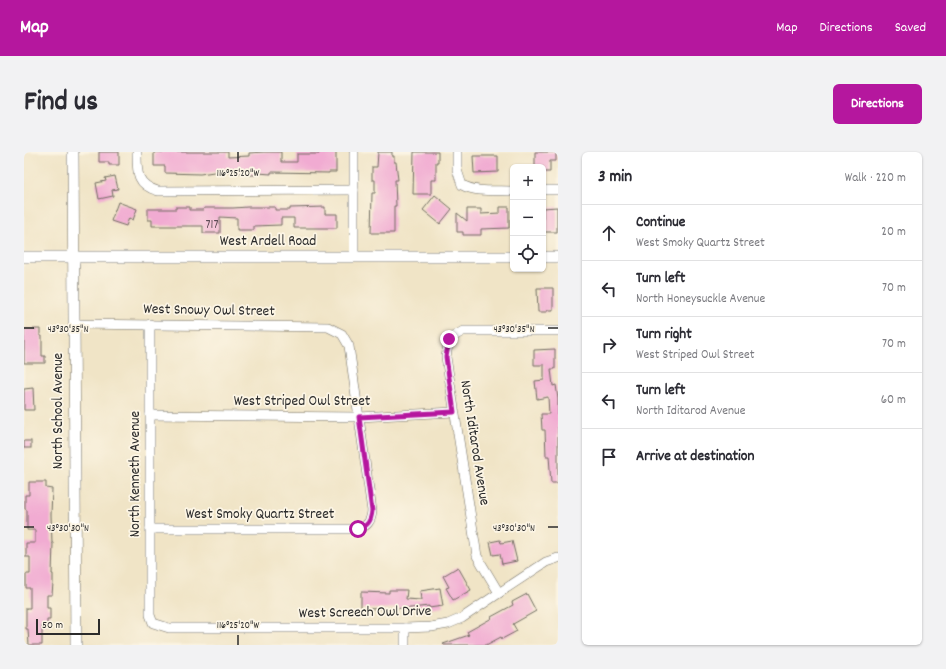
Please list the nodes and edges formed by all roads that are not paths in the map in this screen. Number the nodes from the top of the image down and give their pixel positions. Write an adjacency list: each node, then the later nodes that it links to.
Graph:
1 (73, 152): 9 (street, North School Avenue)
2 (137, 152): 5 (street)
3 (354, 152): 5 (street)
4 (457, 152): 6 (street)
5 (354, 190): 10 (street)
6 (510, 190)
7 (546, 190): 8 (street)
8 (558, 190)
9 (73, 257): 10 (street, West Ardell Road); 14 (street, West Ardell Road); 15 (street, North School Avenue)
10 (354, 257): 11 (street, West Ardell Road)
11 (510, 257)
12 (546, 257): 13 (street)
13 (558, 257)
14 (24, 258)
15 (74, 324): 16 (street, West Snowy Owl Street); 26 (street, North School Avenue)
16 (150, 324): 19 (street, North Kenneth Avenue); 20 (street, West Snowy Owl Street)
17 (558, 331): 18 (street, North Iditarod Avenue)
18 (454, 412): 20 (street, West Striped Owl Street); 23 (street, North Iditarod Avenue)
19 (150, 415): 20 (street, West Striped Owl Street); 21 (street, North Kenneth Avenue)
20 (359, 417): 21 (street, West Smoky Quartz Street)
21 (150, 529): 24 (street, North Kenneth Avenue)
22 (558, 558): 23 (street, West Screech Owl Drive)
23 (499, 593): 25 (street, West Screech Owl Drive)
24 (153, 623): 25 (street, West Screech Owl Drive)
25 (405, 628): 27 (street)
26 (76, 645)
27 (405, 645)

